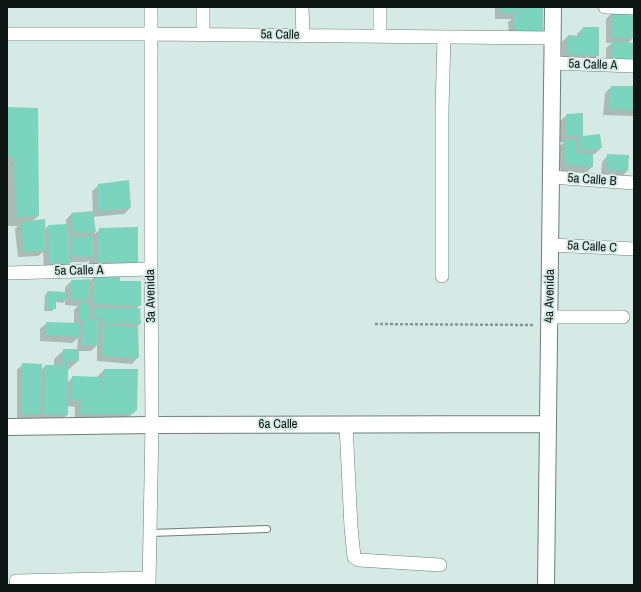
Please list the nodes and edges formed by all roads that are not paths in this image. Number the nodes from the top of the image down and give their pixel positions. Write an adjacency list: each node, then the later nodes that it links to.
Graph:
1 (151, 7): 9 (street, 3a Avenida)
2 (203, 7): 10 (street)
3 (302, 7): 11 (street)
4 (380, 7): 12 (street)
5 (553, 7): 14 (street, 4a Avenida)
6 (605, 7): 7 (street)
7 (634, 8)
8 (7, 34): 9 (street, 5a Calle)
9 (151, 34): 10 (street, 5a Calle); 21 (street, 3a Avenida)
10 (203, 35): 11 (street, 5a Calle)
11 (303, 36): 12 (street, 5a Calle)
12 (380, 37): 13 (street, 5a Calle)
13 (444, 37): 14 (street, 5a Calle); 23 (street)
14 (552, 38): 15 (street, 4a Avenida)
15 (552, 63): 16 (street, 5a Calle A); 17 (street, 4a Avenida)
16 (634, 66)
17 (551, 177): 18 (street, 5a Calle B); 19 (street, 4a Avenida)
18 (634, 183)
19 (550, 245): 20 (street, 5a Calle C); 25 (street, 4a Avenida)
20 (634, 249)
21 (151, 269): 22 (street, 5a Calle A); 27 (street, 3a Avenida)
22 (7, 273)
23 (442, 276)
24 (623, 318): 25 (street)
25 (549, 321): 26 (street, 4a Avenida)
26 (548, 424): 28 (street, 6a Calle); 35 (street, 4a Avenida)
27 (152, 425): 28 (street, 6a Calle); 29 (street, 6a Calle); 31 (street, 3a Avenida)
28 (346, 425): 32 (street)
29 (7, 427)
30 (267, 529): 31 (lane)
31 (150, 533): 34 (street, 3a Avenida)
32 (440, 565)
33 (16, 581): 34 (street)
34 (149, 582)
35 (546, 585)

